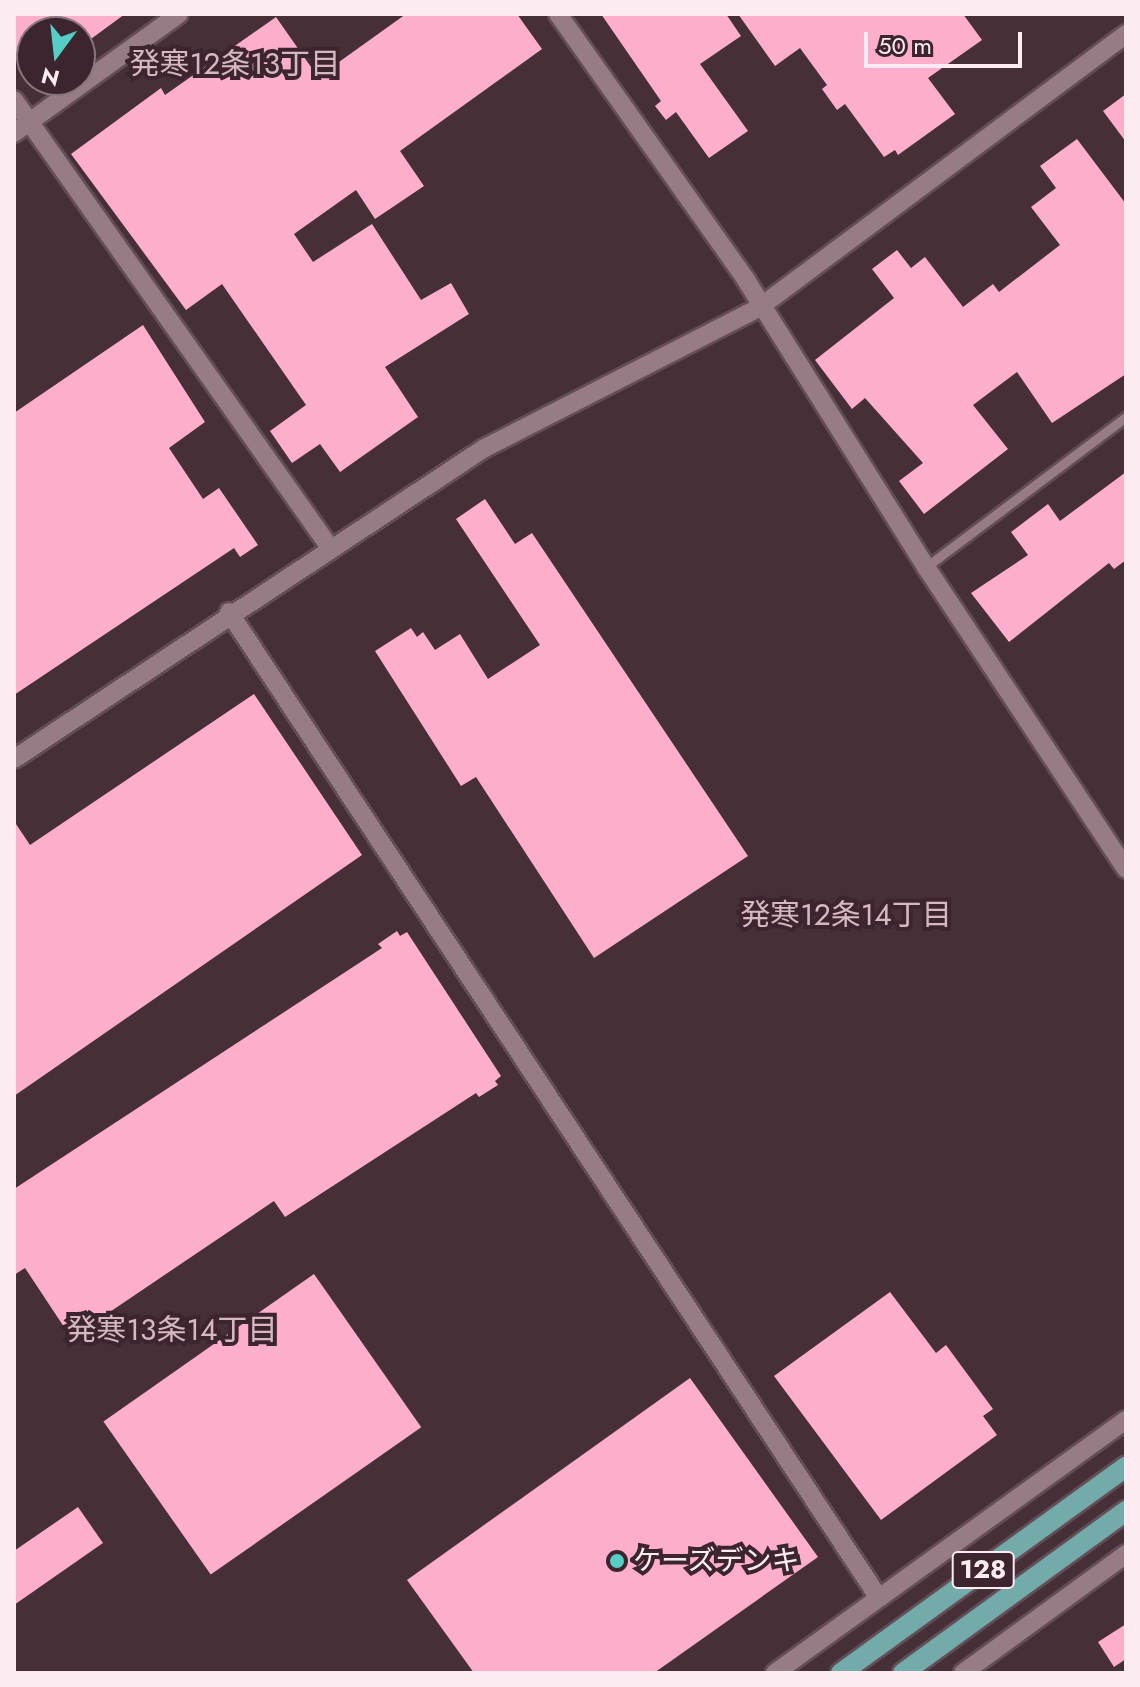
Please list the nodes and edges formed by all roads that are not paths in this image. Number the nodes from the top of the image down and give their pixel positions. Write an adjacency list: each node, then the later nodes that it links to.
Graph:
1 (179, 14): 5 (street)
2 (558, 14): 6 (street)
3 (1126, 34): 6 (street)
4 (14, 100): 5 (street)
5 (22, 128): 8 (street)
6 (760, 307): 8 (street); 9 (street)
7 (1126, 417): 9 (lane)
8 (331, 549): 10 (street)
9 (926, 567): 12 (street)
10 (229, 612): 11 (street); 17 (street)
11 (14, 759)
12 (1126, 869)
13 (1126, 1420): 17 (street)
14 (1126, 1467): 19 (main road, 128)
15 (1126, 1511): 20 (main road, 128)
16 (1126, 1554): 21 (street)
17 (879, 1598): 18 (street)
18 (775, 1673)
19 (841, 1673)
20 (903, 1673)
21 (963, 1673)

